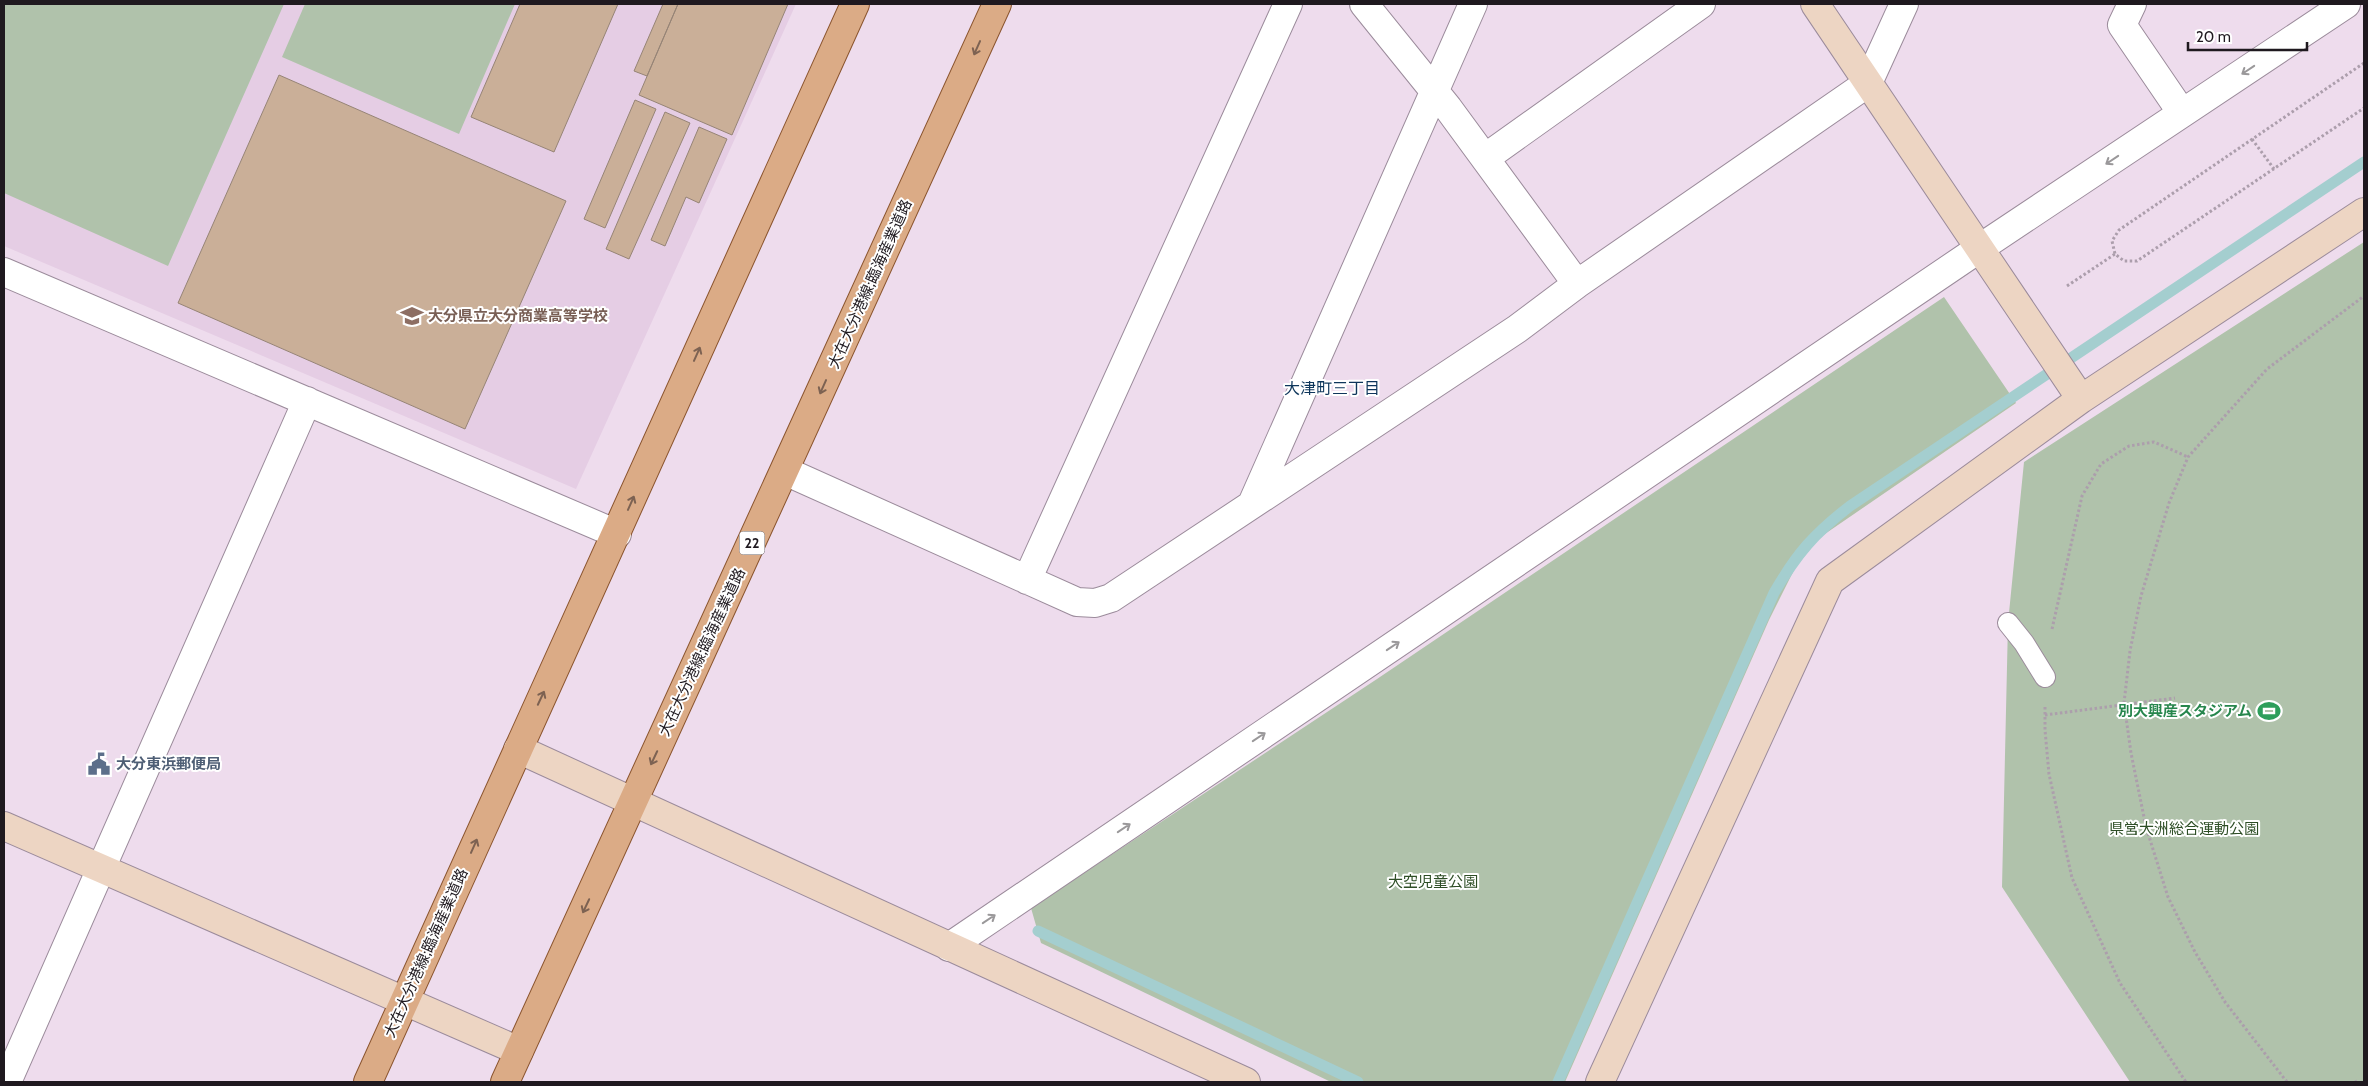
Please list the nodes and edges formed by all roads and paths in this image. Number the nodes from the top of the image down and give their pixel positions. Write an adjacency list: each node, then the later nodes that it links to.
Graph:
1 (855, 4): 31 (main road, 大在大分港線;臨海産業道路, one-way to 1)
2 (997, 4): 29 (main road, 大在大分港線;臨海産業道路 / 22, one-way to 29)
3 (1288, 4): 32 (street)
4 (1364, 4): 13 (street)
5 (1473, 4): 13 (street)
6 (1701, 4): 17 (street)
7 (1814, 4): 12 (street)
8 (1904, 4): 12 (street)
9 (2132, 4): 15 (street)
10 (2346, 4): 15 (street, one-way to 15)
11 (2364, 63): 16 (path)
12 (1868, 83): 20 (street); 23 (street)
13 (1435, 91): 17 (street); 30 (street)
14 (2364, 108): 18 (path)
15 (2182, 113): 20 (street, one-way to 20)
16 (2252, 139): 18 (path); 21 (path)
17 (1485, 158): 23 (street)
18 (2274, 169): 21 (path)
19 (2364, 212): 26 (street)
20 (1980, 248): 26 (street); 42 (street, one-way to 20)
21 (2115, 254): 24 (path)
22 (4, 272): 27 (street)
23 (1577, 284): 30 (street)
24 (2067, 286)
25 (2364, 296): 28 (path)
26 (2081, 399): 49 (street)
27 (307, 401): 31 (street); 41 (street)
28 (2188, 458): 34 (path); 36 (path)
29 (785, 471): 32 (street); 39 (main road, 大在大分港線;臨海産業道路 / 22, one-way to 39)
30 (1252, 504): 32 (street)
31 (617, 534): 38 (main road, 大在大分港線;臨海産業道路, one-way to 31)
32 (1027, 580)
33 (2008, 623): 34 (lane)
34 (2045, 677): 37 (path)
35 (2175, 698): 36 (path)
36 (2124, 703): 37 (path); 51 (path)
37 (2045, 715): 50 (path)
38 (518, 749): 39 (street); 43 (main road, 大在大分港線;臨海産業道路, one-way to 38)
39 (634, 803): 42 (street); 44 (main road, 大在大分港線;臨海産業道路 / 22, one-way to 44)
40 (4, 826): 41 (street)
41 (101, 869): 43 (street); 45 (street)
42 (949, 947): 48 (street)
43 (404, 1001): 44 (street); 46 (main road, 大在大分港線;臨海産業道路)
44 (519, 1051): 47 (main road, 大在大分港線;臨海産業道路 / 22)
45 (7, 1082)
46 (368, 1082)
47 (506, 1082)
48 (1246, 1082)
49 (1600, 1082)
50 (2186, 1082)
51 (2287, 1082)

